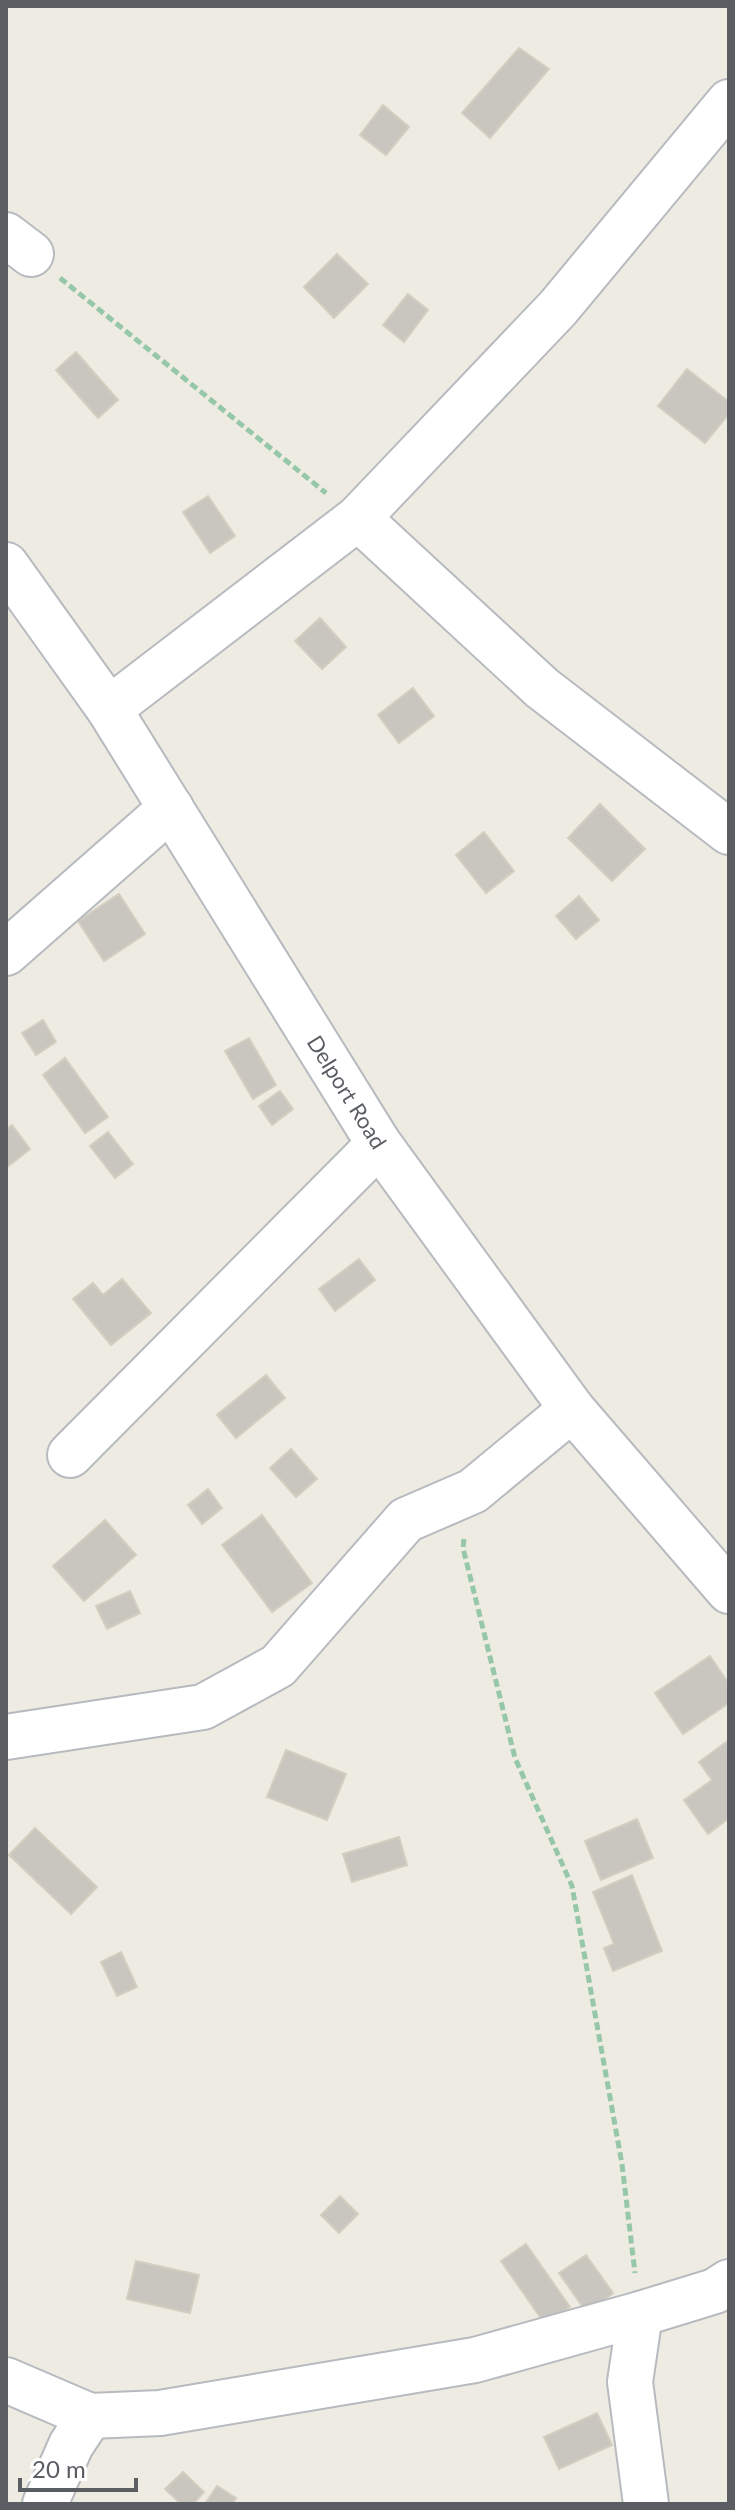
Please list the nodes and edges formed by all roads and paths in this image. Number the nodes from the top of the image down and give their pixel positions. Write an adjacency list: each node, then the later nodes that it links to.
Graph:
1 (729, 102): 3 (street)
2 (18, 244): 3 (path)
3 (358, 518): 5 (street); 7 (street)
4 (6, 565): 5 (street, Delport Road)
5 (109, 709): 6 (street, Delport Road)
6 (171, 808): 8 (street); 9 (street, Delport Road)
7 (729, 832)
8 (6, 953)
9 (379, 1144): 10 (street, Delport Road); 11 (street)
10 (572, 1409): 12 (street); 13 (street, Delport Road)
11 (70, 1455)
12 (473, 1491): 14 (street); 16 (path)
13 (729, 1591)
14 (6, 1737)
15 (729, 2282): 16 (street)
16 (640, 2314): 18 (street); 20 (street)
17 (6, 2380): 18 (street)
18 (90, 2416): 19 (street)
19 (45, 2504)
20 (646, 2504)

